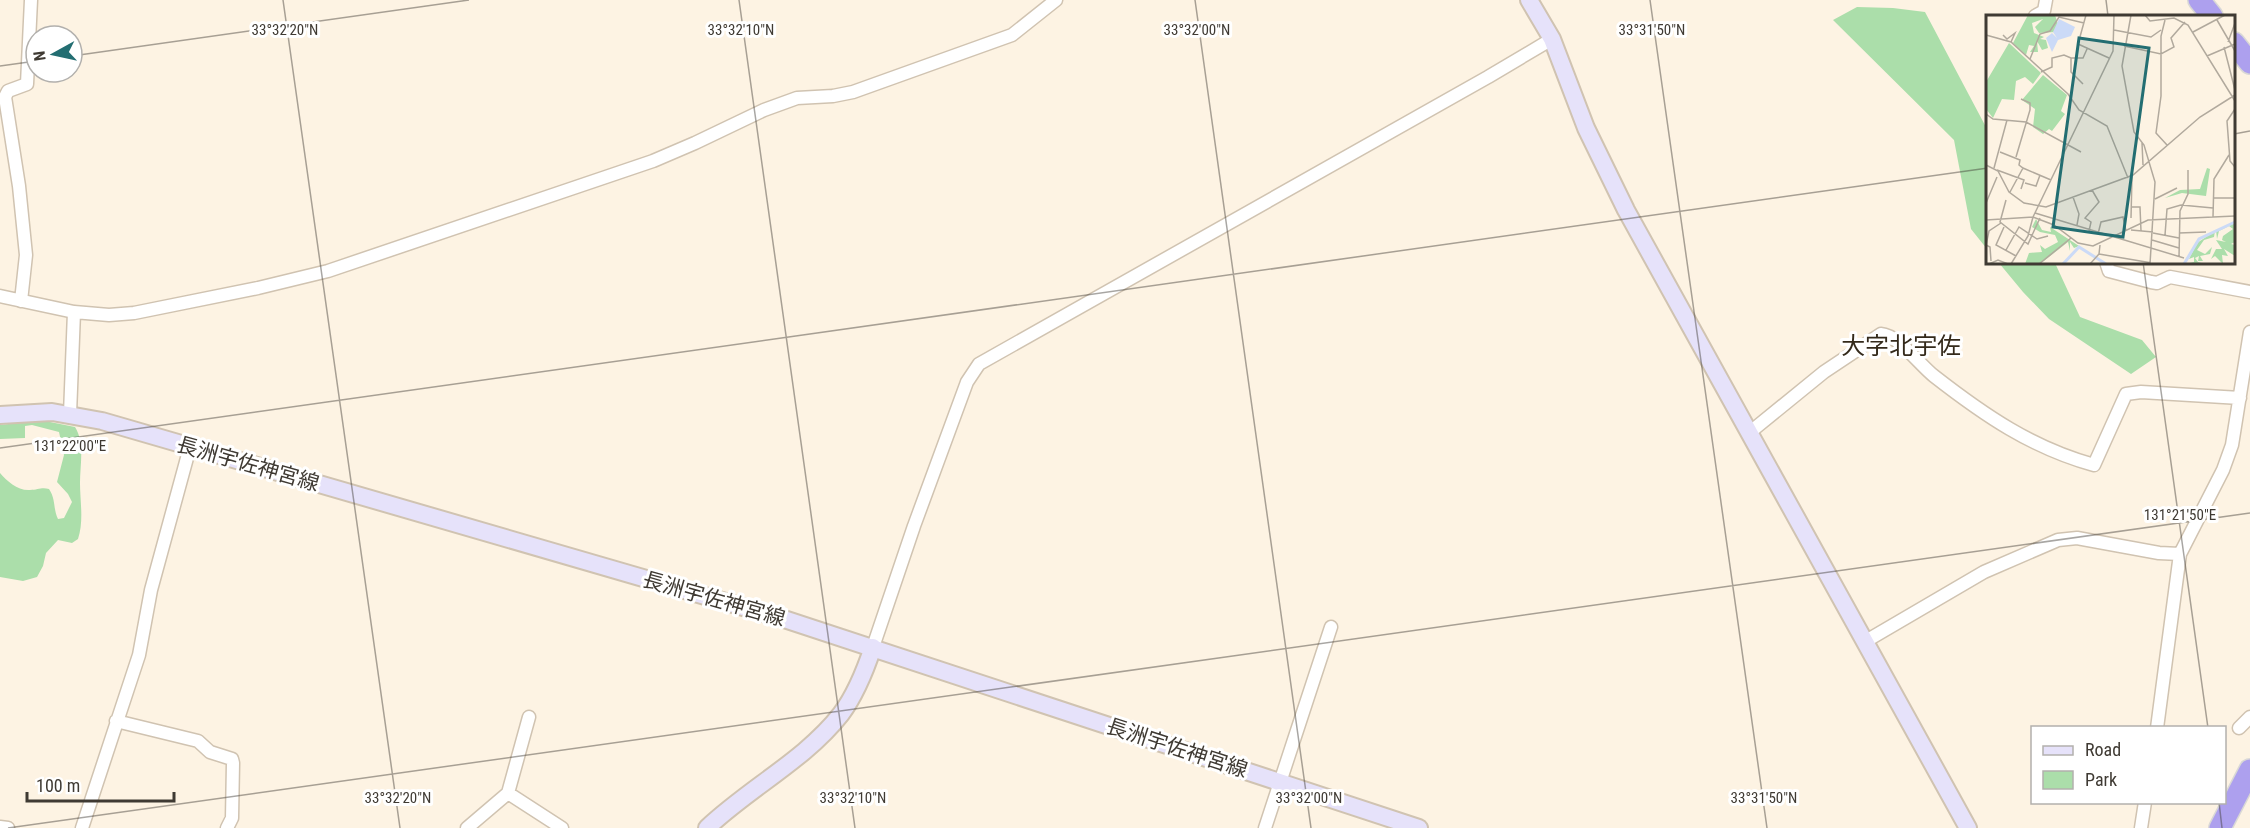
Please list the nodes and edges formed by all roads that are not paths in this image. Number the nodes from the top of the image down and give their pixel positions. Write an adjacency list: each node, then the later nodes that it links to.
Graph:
1 (31, 0): 14 (street)
2 (1056, 0): 15 (street)
3 (1529, 0): 8 (main road)
4 (2046, 0): 6 (street)
5 (2199, 0): 7 (highway)
6 (2037, 15)
7 (2211, 15)
8 (1552, 39): 20 (main road); 25 (street)
9 (2235, 44): 10 (highway)
10 (2250, 63)
11 (2107, 264): 12 (street)
12 (2250, 292)
13 (0, 296): 14 (street)
14 (21, 301): 15 (street)
15 (74, 312): 18 (street)
16 (2250, 332): 17 (street)
17 (2240, 398): 20 (street); 22 (street)
18 (70, 414): 19 (main road, 長洲宇佐神宮線); 21 (main road, 長洲宇佐神宮線)
19 (0, 415)
20 (1749, 433): 24 (main road)
21 (190, 447): 25 (main road, 長洲宇佐神宮線); 28 (street)
22 (2180, 554): 24 (street); 29 (street)
23 (1331, 627): 32 (street)
24 (1866, 641): 44 (main road)
25 (873, 647): 32 (main road, 長洲宇佐神宮線); 41 (main road)
26 (530, 717): 33 (street)
27 (2250, 717): 30 (street)
28 (116, 721): 37 (street); 38 (street)
29 (2157, 726)
30 (2239, 728)
31 (2250, 771): 46 (highway)
32 (1280, 782): 42 (street); 43 (main road, 長洲宇佐神宮線)
33 (508, 793): 39 (street); 40 (street)
34 (2145, 804): 45 (street)
35 (0, 827): 36 (street)
36 (8, 828)
37 (82, 828)
38 (227, 828)
39 (466, 828)
40 (562, 828)
41 (707, 828)
42 (1265, 828)
43 (1419, 828)
44 (1968, 828)
45 (2140, 828)
46 (2220, 828)

